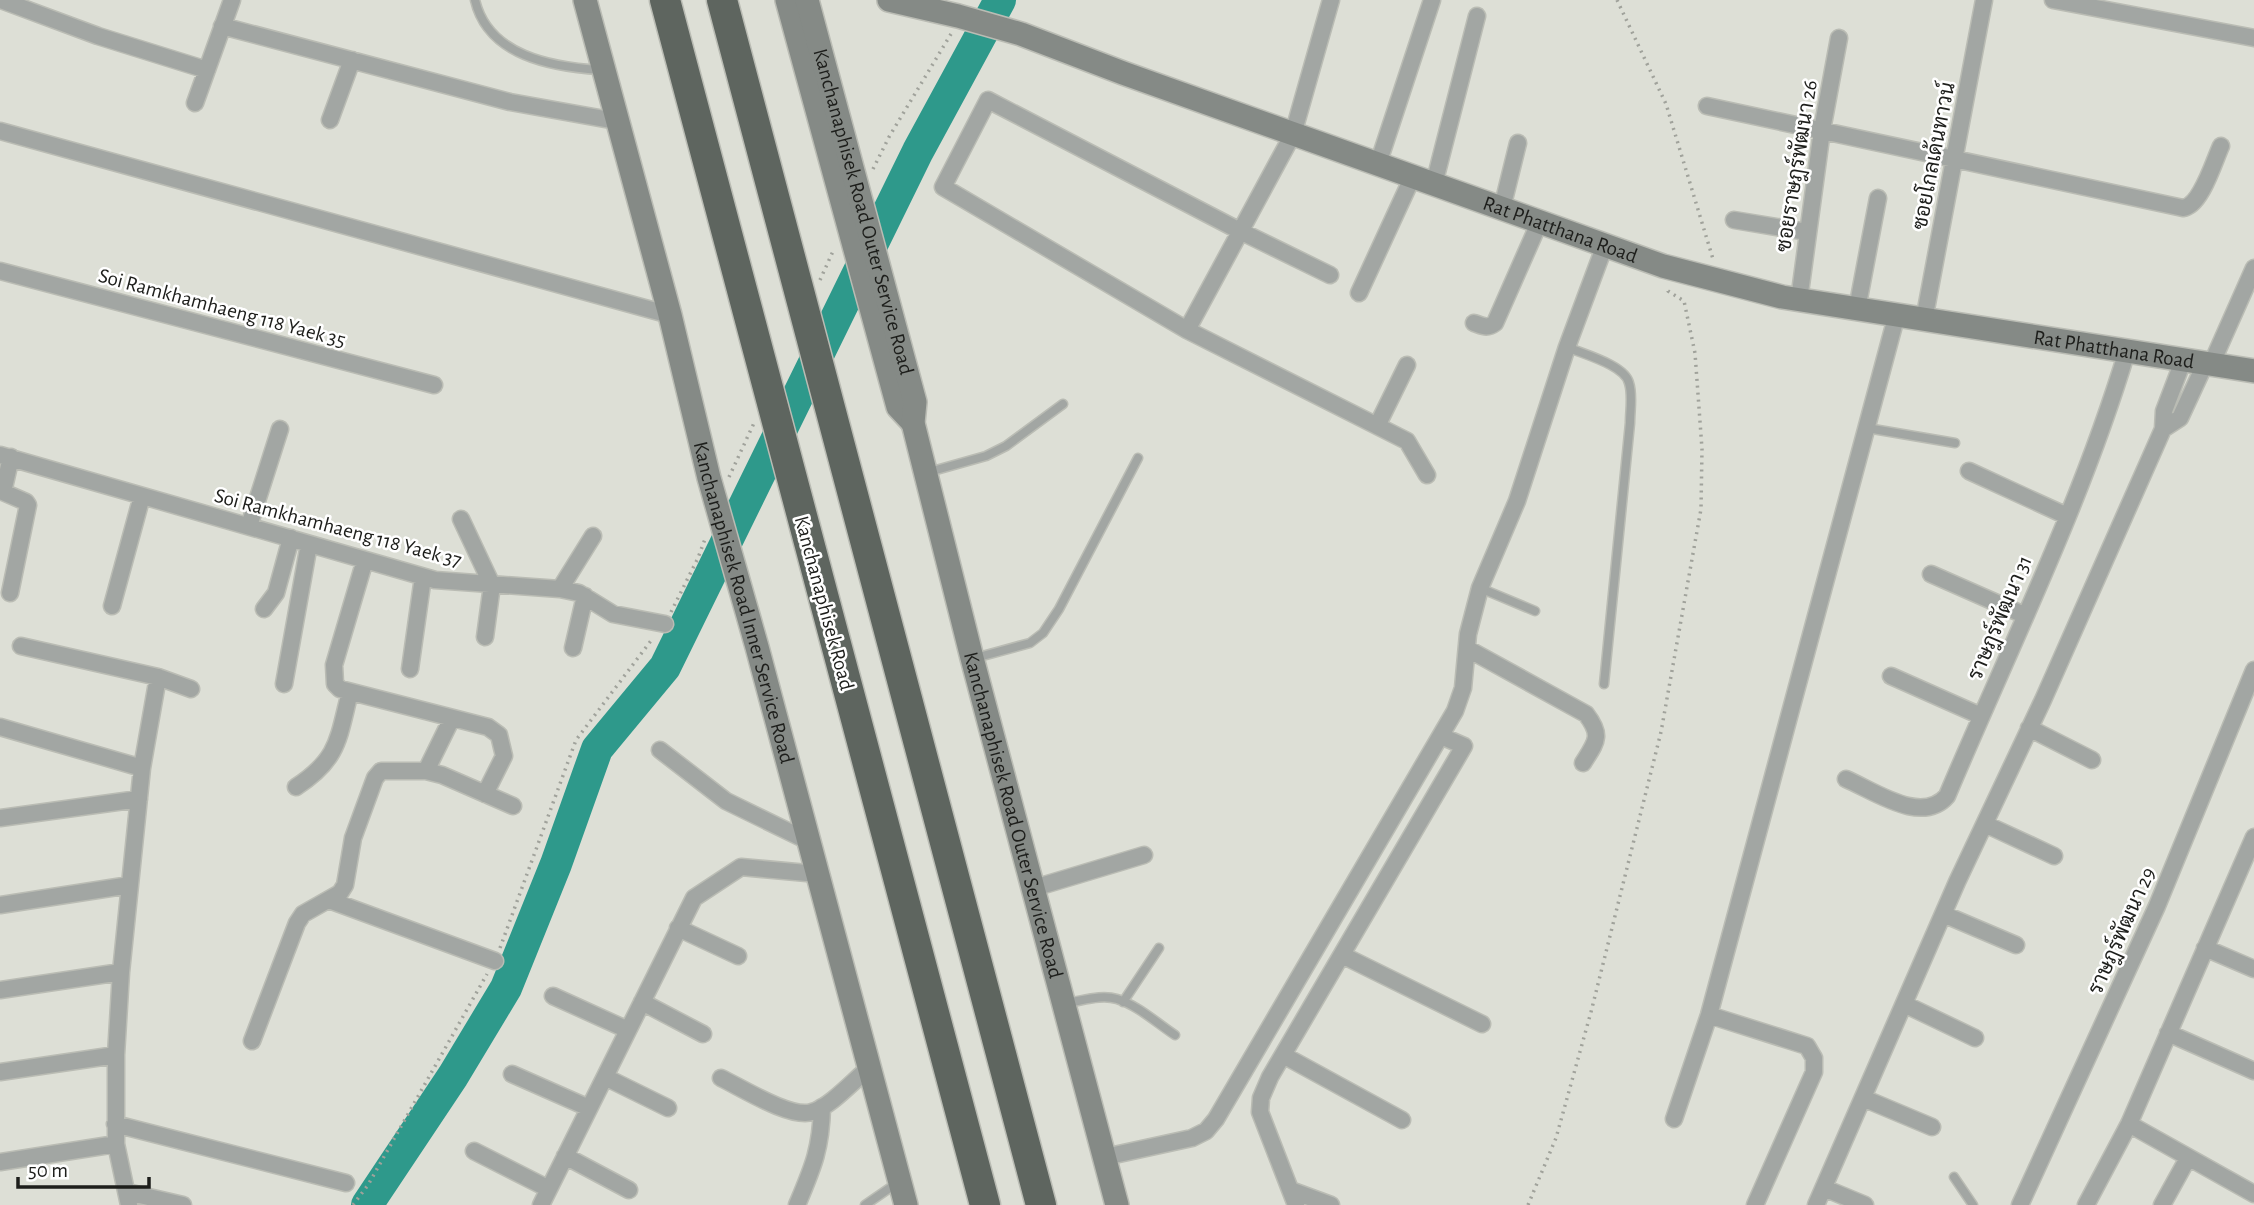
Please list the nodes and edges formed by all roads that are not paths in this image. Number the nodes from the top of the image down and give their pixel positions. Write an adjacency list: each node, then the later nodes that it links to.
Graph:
1 (1, 0): 20 (street)
2 (232, 0): 16 (street)
3 (475, 0): 21 (lane)
4 (585, 0): 21 (main road, Kanchanaphisek Road Inner Service Road)
5 (665, 0): 191 (highway, Kanchanaphisek Road)
6 (722, 0): 192 (highway)
7 (787, 0): 32 (main road)
8 (807, 0): 32 (main road, Kanchanaphisek Road Outer Service Road)
9 (889, 0): 14 (main road, Rat Phatthana Road)
10 (1432, 0): 33 (street)
11 (1984, 0): 31 (street, ซอยโกลเด้นทาวน์)
12 (2053, 0): 18 (street)
13 (1326, 1): 28 (street)
14 (950, 14): 28 (main road, Rat Phatthana Road)
15 (1477, 16): 34 (street)
16 (222, 26): 19 (street); 20 (street)
17 (1839, 38): 26 (street, ซอยราษฎร์พัฒนา 26)
18 (2254, 38)
19 (352, 60): 24 (street); 25 (street)
20 (207, 70): 22 (street)
21 (603, 70): 25 (main road, Kanchanaphisek Road Inner Service Road)
22 (195, 103)
23 (1707, 106): 26 (street)
24 (330, 121)
25 (616, 121): 49 (main road, Kanchanaphisek Road Inner Service Road)
26 (1822, 130): 31 (street); 40 (street, ซอยราษฎร์พัฒนา 26)
27 (0, 131): 49 (street)
28 (1293, 134): 33 (main road, Rat Phatthana Road); 39 (street)
29 (1518, 143): 36 (street)
30 (2221, 146): 31 (street)
31 (1955, 158): 50 (street, ซอยโกลเด้นทาวน์)
32 (840, 159): 68 (main road, Kanchanaphisek Road Outer Service Road)
33 (1378, 164): 34 (main road, Rat Phatthana Road)
34 (1424, 180): 36 (main road, Rat Phatthana Road); 45 (street)
35 (1878, 198): 47 (street)
36 (1502, 208): 38 (main road, Rat Phatthana Road)
37 (1734, 220): 40 (street)
38 (1540, 221): 41 (main road, Rat Phatthana Road); 51 (street)
39 (1240, 231): 44 (street); 52 (street); 52 (street)
40 (1807, 232): 46 (street, ซอยราษฎร์พัฒนา 26)
41 (1605, 245): 46 (main road, Rat Phatthana Road); 53 (street)
42 (2254, 268): 55 (street)
43 (0, 271): 58 (street, Soi Ramkhamhaeng 118 Yaek 35)
44 (1330, 275)
45 (1359, 293)
46 (1799, 300): 47 (main road, Rat Phatthana Road)
47 (1857, 309): 48 (main road, Rat Phatthana Road)
48 (1897, 314): 50 (main road, Rat Phatthana Road); 61 (street)
49 (670, 315): 121 (main road, Kanchanaphisek Road Inner Service Road)
50 (1924, 320): 54 (main road, Rat Phatthana Road)
51 (1474, 323)
52 (1186, 330): 60 (street)
53 (1567, 347): 81 (street); 100 (lane)
54 (2127, 351): 55 (main road, Rat Phatthana Road); 71 (street, ราษฎร์พัฒนา 31)
55 (2200, 363): 57 (main road, Rat Phatthana Road); 63 (street); 63 (street)
56 (1407, 365): 60 (street)
57 (2254, 371)
58 (434, 385)
59 (1063, 404): 68 (lane)
60 (1377, 426): 69 (street)
61 (1867, 428): 64 (lane); 146 (street)
62 (280, 429): 73 (street)
63 (2163, 429): 106 (street)
64 (1955, 443)
65 (5, 456): 70 (street, Soi Ramkhamhaeng 118 Yaek 37); 83 (street)
66 (1138, 458): 94 (lane)
67 (1969, 471): 71 (street)
68 (926, 472): 94 (main road, Kanchanaphisek Road Outer Service Road)
69 (1427, 475)
70 (142, 496): 73 (street, Soi Ramkhamhaeng 118 Yaek 37); 85 (street)
71 (2067, 516): 88 (street, ราษฎร์พัฒนา 31)
72 (461, 519): 80 (street)
73 (248, 526): 75 (street, Soi Ramkhamhaeng 118 Yaek 37)
74 (593, 536): 82 (street)
75 (291, 538): 76 (street, Soi Ramkhamhaeng 118 Yaek 37); 86 (street)
76 (309, 544): 77 (street, Soi Ramkhamhaeng 118 Yaek 37); 99 (street)
77 (365, 560): 79 (street, Soi Ramkhamhaeng 118 Yaek 37); 102 (street)
78 (1931, 574): 88 (street)
79 (423, 577): 80 (street, Soi Ramkhamhaeng 118 Yaek 37); 95 (street)
80 (492, 585): 82 (street, Soi Ramkhamhaeng 118 Yaek 37); 90 (street)
81 (1480, 588): 87 (lane); 93 (street)
82 (560, 589): 84 (street, Soi Ramkhamhaeng 118 Yaek 37)
83 (10, 593)
84 (585, 596): 89 (street, Soi Ramkhamhaeng 118 Yaek 37); 92 (street)
85 (112, 606)
86 (264, 609)
87 (1535, 611)
88 (2024, 615): 103 (street, ราษฎร์พัฒนา 31)
89 (664, 624)
90 (485, 637)
91 (22, 646): 98 (street)
92 (573, 648)
93 (1468, 649): 107 (street); 110 (street)
94 (972, 658): 127 (main road, Kanchanaphisek Road Outer Service Road)
95 (410, 668)
96 (2254, 670): 199 (street, ราษฎร์พัฒนา 29)
97 (1891, 676): 103 (street)
98 (158, 677): 101 (street); 111 (street)
99 (284, 684)
100 (1604, 684)
101 (191, 689)
102 (350, 692): 104 (street); 114 (street)
103 (1981, 716): 113 (street, ราษฎร์พัฒนา 31)
104 (452, 718): 112 (street); 115 (street)
105 (0, 727): 111 (street)
106 (2029, 728): 109 (street); 119 (street)
107 (1441, 736): 135 (street); 174 (street)
108 (660, 750): 121 (street)
109 (2092, 760)
110 (1583, 763)
111 (142, 768): 116 (street)
112 (426, 771): 115 (street); 128 (street)
113 (1846, 779)
114 (296, 787)
115 (485, 794): 117 (street)
116 (139, 799): 118 (street); 126 (street)
117 (513, 806)
118 (0, 818)
119 (1984, 824): 123 (street); 130 (street)
120 (2254, 837): 124 (street)
121 (808, 841): 125 (main road, Kanchanaphisek Road Inner Service Road)
122 (1144, 855): 127 (street)
123 (2054, 856)
124 (2248, 872): 134 (street)
125 (818, 874): 131 (street); 156 (main road, Kanchanaphisek Road Inner Service Road)
126 (130, 885): 129 (street); 139 (street)
127 (1034, 888): 144 (main road, Kanchanaphisek Road Outer Service Road)
128 (329, 900): 137 (street); 153 (street)
129 (0, 905)
130 (1943, 914): 132 (street); 145 (street)
131 (678, 928): 136 (street); 142 (street)
132 (2015, 945)
133 (1159, 948): 143 (lane)
134 (2205, 948): 138 (street); 149 (street)
135 (1342, 955): 147 (street); 155 (street)
136 (738, 956)
137 (495, 961)
138 (2254, 969)
139 (121, 972): 140 (street); 154 (street)
140 (0, 990)
141 (553, 996): 148 (street)
142 (642, 1002): 148 (street); 150 (street)
143 (1123, 1002): 144 (lane); 151 (lane)
144 (1064, 1003): 174 (main road, Kanchanaphisek Road Outer Service Road)
145 (1904, 1004): 152 (street); 162 (street)
146 (1709, 1015): 166 (street); 195 (street)
147 (1482, 1024)
148 (628, 1030): 160 (street)
149 (2168, 1033): 157 (street); 169 (street)
150 (703, 1034)
151 (1175, 1035)
152 (1975, 1038)
153 (252, 1041)
154 (116, 1055): 158 (street); 168 (street)
155 (1283, 1055): 167 (street); 184 (street)
156 (869, 1069): 163 (street); 178 (main road, Kanchanaphisek Road Inner Service Road)
157 (2254, 1071)
158 (0, 1072)
159 (512, 1074): 164 (street)
160 (604, 1077): 164 (street); 165 (street)
161 (721, 1079): 163 (street)
162 (1863, 1098): 170 (street); 180 (street)
163 (822, 1107): 188 (street)
164 (589, 1108): 173 (street)
165 (668, 1108)
166 (1674, 1119)
167 (1402, 1120)
168 (116, 1124): 171 (street); 179 (street)
169 (2129, 1124): 175 (street); 200 (street)
170 (1932, 1127)
171 (116, 1144): 176 (street); 185 (street)
172 (474, 1151): 181 (street)
173 (565, 1156): 181 (street); 182 (street)
174 (1105, 1157): 193 (main road, Kanchanaphisek Road Outer Service Road)
175 (2188, 1158): 183 (street); 201 (street)
176 (0, 1162)
177 (1954, 1178): 198 (lane)
178 (900, 1181): 189 (lane); 190 (main road, Kanchanaphisek Road Inner Service Road)
179 (346, 1183)
180 (1824, 1188): 196 (street); 197 (street)
181 (549, 1189): 187 (street)
182 (629, 1190)
183 (2254, 1194)
184 (1295, 1198): 194 (street)
185 (128, 1199): 186 (street)
186 (183, 1205)
187 (541, 1205)
188 (797, 1205)
189 (865, 1205)
190 (906, 1205)
191 (985, 1205)
192 (1041, 1205)
193 (1117, 1205)
194 (1331, 1205)
195 (1755, 1205)
196 (1816, 1205)
197 (1865, 1205)
198 (1973, 1205)
199 (2020, 1205)
200 (2086, 1205)
201 (2162, 1205)

